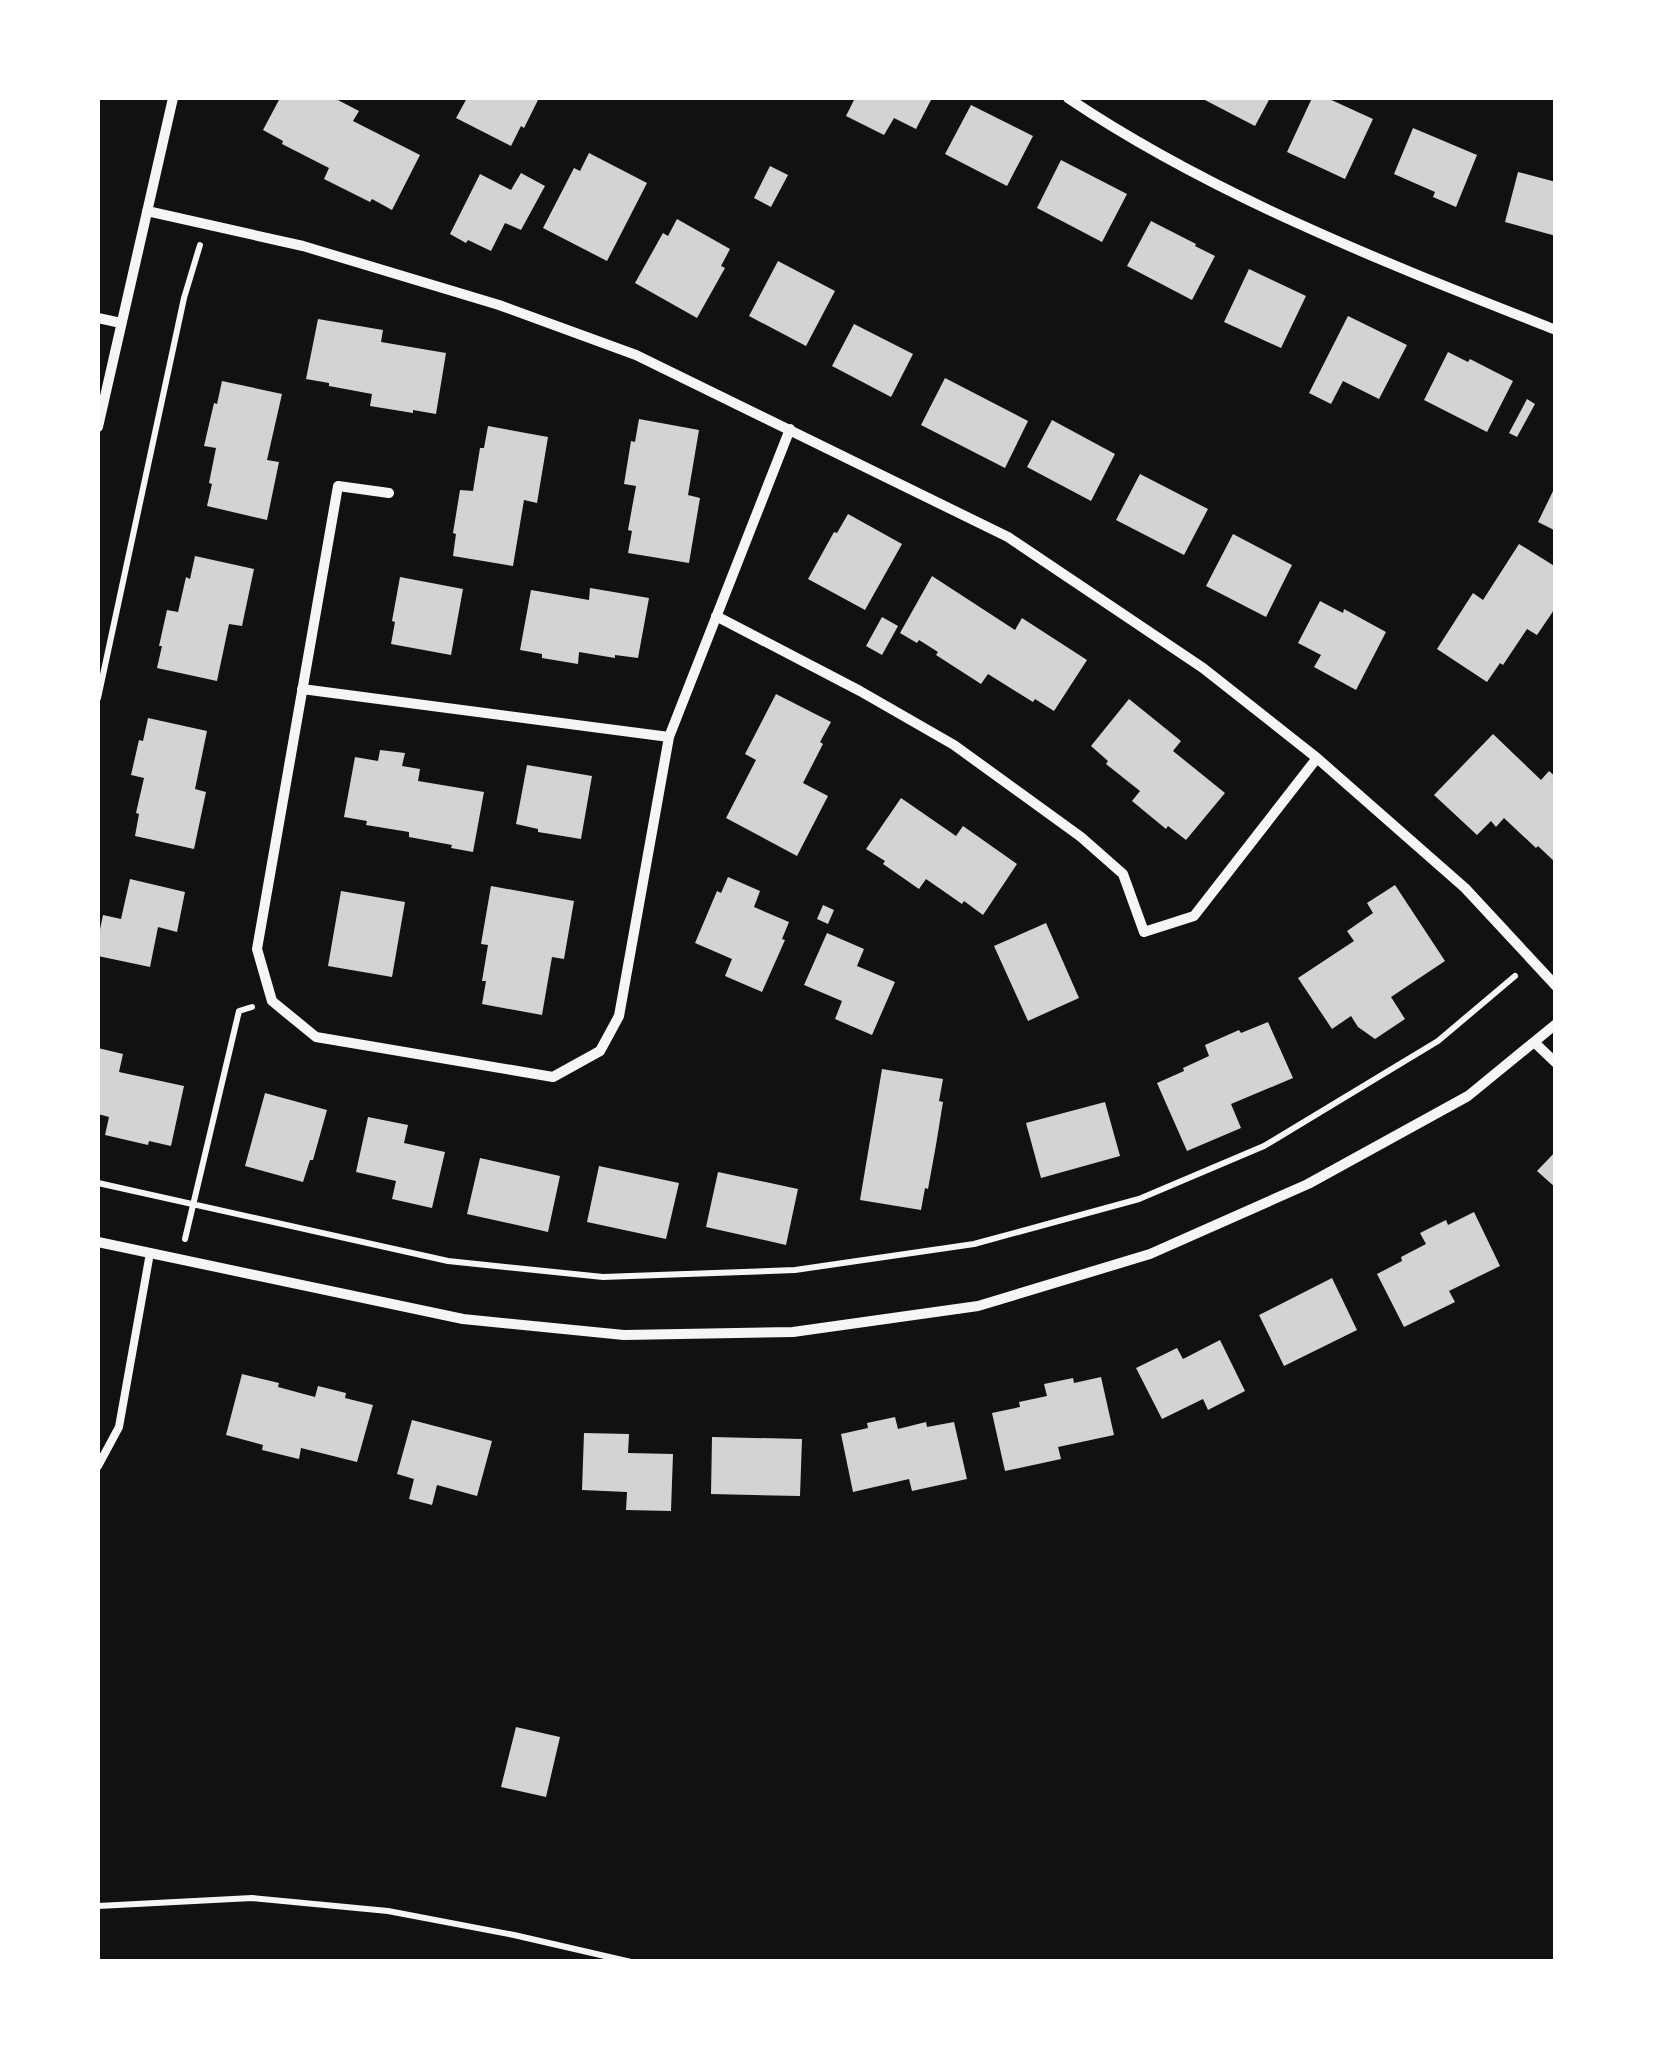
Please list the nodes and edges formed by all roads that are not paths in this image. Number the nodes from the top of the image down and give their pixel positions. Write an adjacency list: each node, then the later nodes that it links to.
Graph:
1 (172, 98): 3 (street)
2 (1068, 98): 6 (street)
3 (147, 211): 5 (street); 8 (street)
4 (98, 318): 5 (street)
5 (120, 324): 7 (street)
6 (1556, 330)
7 (98, 427)
8 (790, 428): 10 (street); 13 (street)
9 (388, 494): 11 (street)
10 (716, 616): 12 (street); 13 (street)
11 (302, 689): 12 (street); 12 (street)
12 (670, 737)
13 (1317, 758): 14 (street)
14 (1556, 986)
15 (1556, 1024): 16 (street)
16 (1534, 1042): 17 (street); 19 (street)
17 (1556, 1063)
18 (98, 1242): 19 (street)
19 (150, 1253): 20 (lane)
20 (98, 1466)

